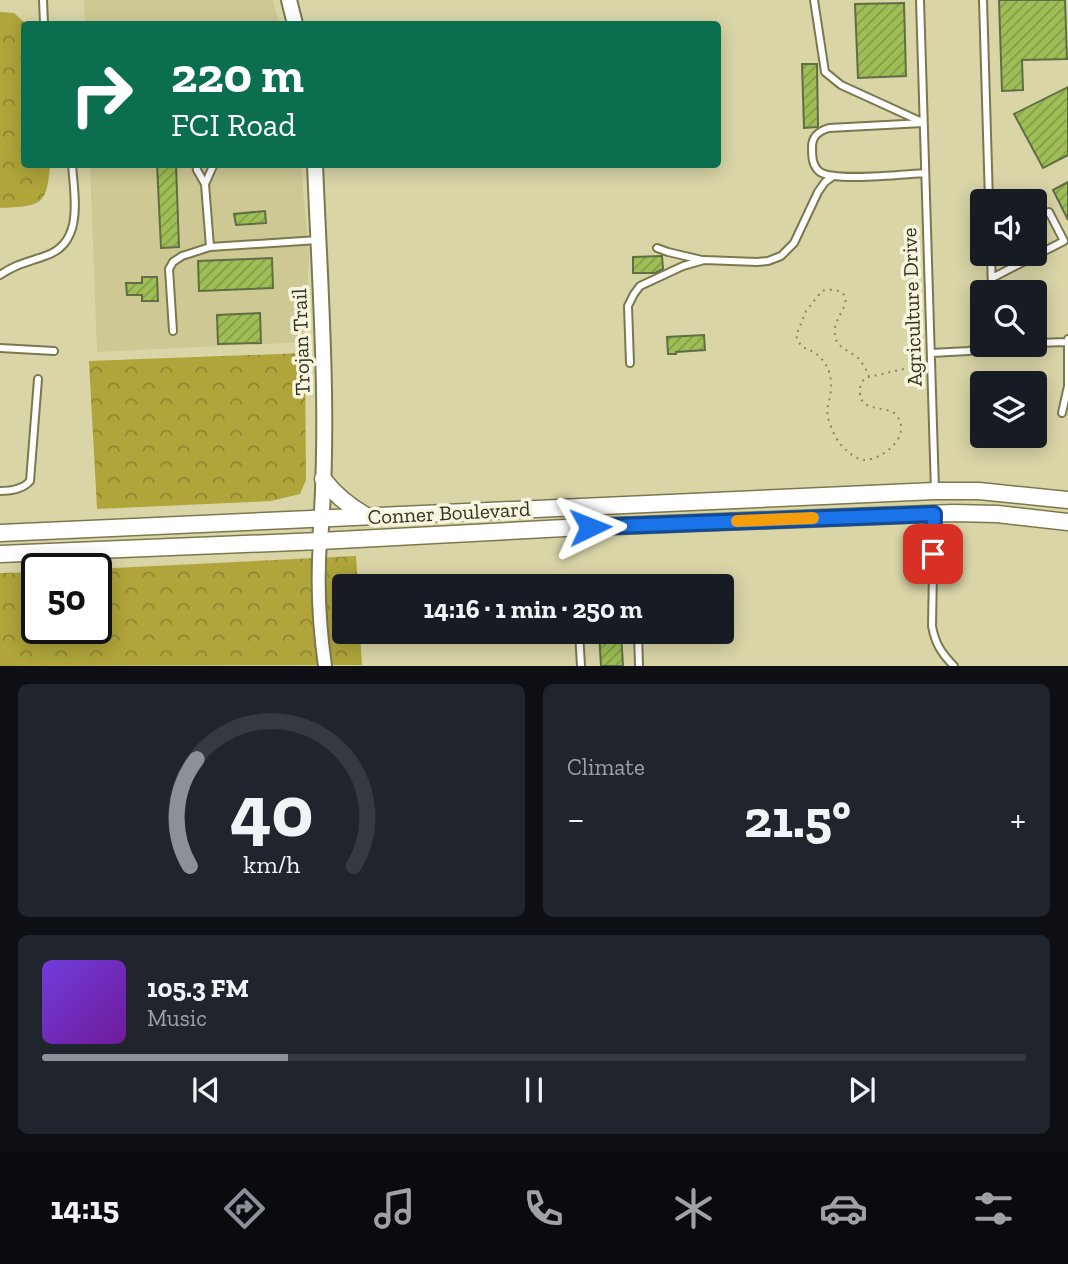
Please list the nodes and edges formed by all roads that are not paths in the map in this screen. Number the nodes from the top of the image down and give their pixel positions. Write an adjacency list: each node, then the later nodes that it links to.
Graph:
1 (43, 0): 6 (lane)
2 (289, 0): 7 (street)
3 (814, 0): 8 (lane)
4 (920, 0): 8 (lane, Agriculture Drive)
5 (983, 0): 16 (lane)
6 (44, 21)
7 (294, 21)
8 (923, 123): 13 (lane, Agriculture Drive); 14 (lane)
9 (72, 168): 25 (lane)
10 (197, 168): 15 (lane)
11 (212, 168): 15 (lane)
12 (315, 168): 18 (street, Trojan Trail)
13 (925, 173): 14 (lane); 33 (lane, Agriculture Drive)
14 (832, 177): 22 (lane)
15 (205, 184): 19 (lane)
16 (989, 189)
17 (1047, 213): 21 (lane)
18 (318, 240): 19 (lane); 37 (street, Trojan Trail)
19 (210, 247): 27 (lane)
20 (657, 248): 22 (lane)
21 (1047, 250)
22 (704, 260): 34 (lane)
23 (992, 266): 26 (lane)
24 (1016, 266): 26 (lane)
25 (0, 275)
26 (992, 278)
27 (173, 331)
28 (1068, 341): 29 (lane); 36 (lane)
29 (1047, 342)
30 (0, 348): 31 (lane)
31 (54, 351)
32 (970, 351): 33 (lane)
33 (931, 353): 39 (lane, Agriculture Drive)
34 (630, 363)
35 (38, 379): 38 (lane)
36 (1062, 414)
37 (323, 480): 42 (main road); 43 (street, Trojan Trail)
38 (0, 491)
39 (934, 491): 40 (main road, Conner Boulevard); 41 (main road); 42 (main road, Conner Boulevard)
40 (1068, 500)
41 (934, 514): 44 (main road, Conner Boulevard); 46 (main road, Conner Boulevard); 53 (lane)
42 (366, 516): 43 (main road, Conner Boulevard)
43 (322, 518): 45 (main road, Conner Boulevard); 46 (street, Trojan Trail)
44 (1068, 522)
45 (0, 533)
46 (320, 541): 47 (main road, Conner Boulevard); 50 (street)
47 (0, 554)
48 (580, 644): 51 (lane)
49 (638, 644): 52 (lane)
50 (325, 666)
51 (581, 666)
52 (639, 666)
53 (954, 666)

